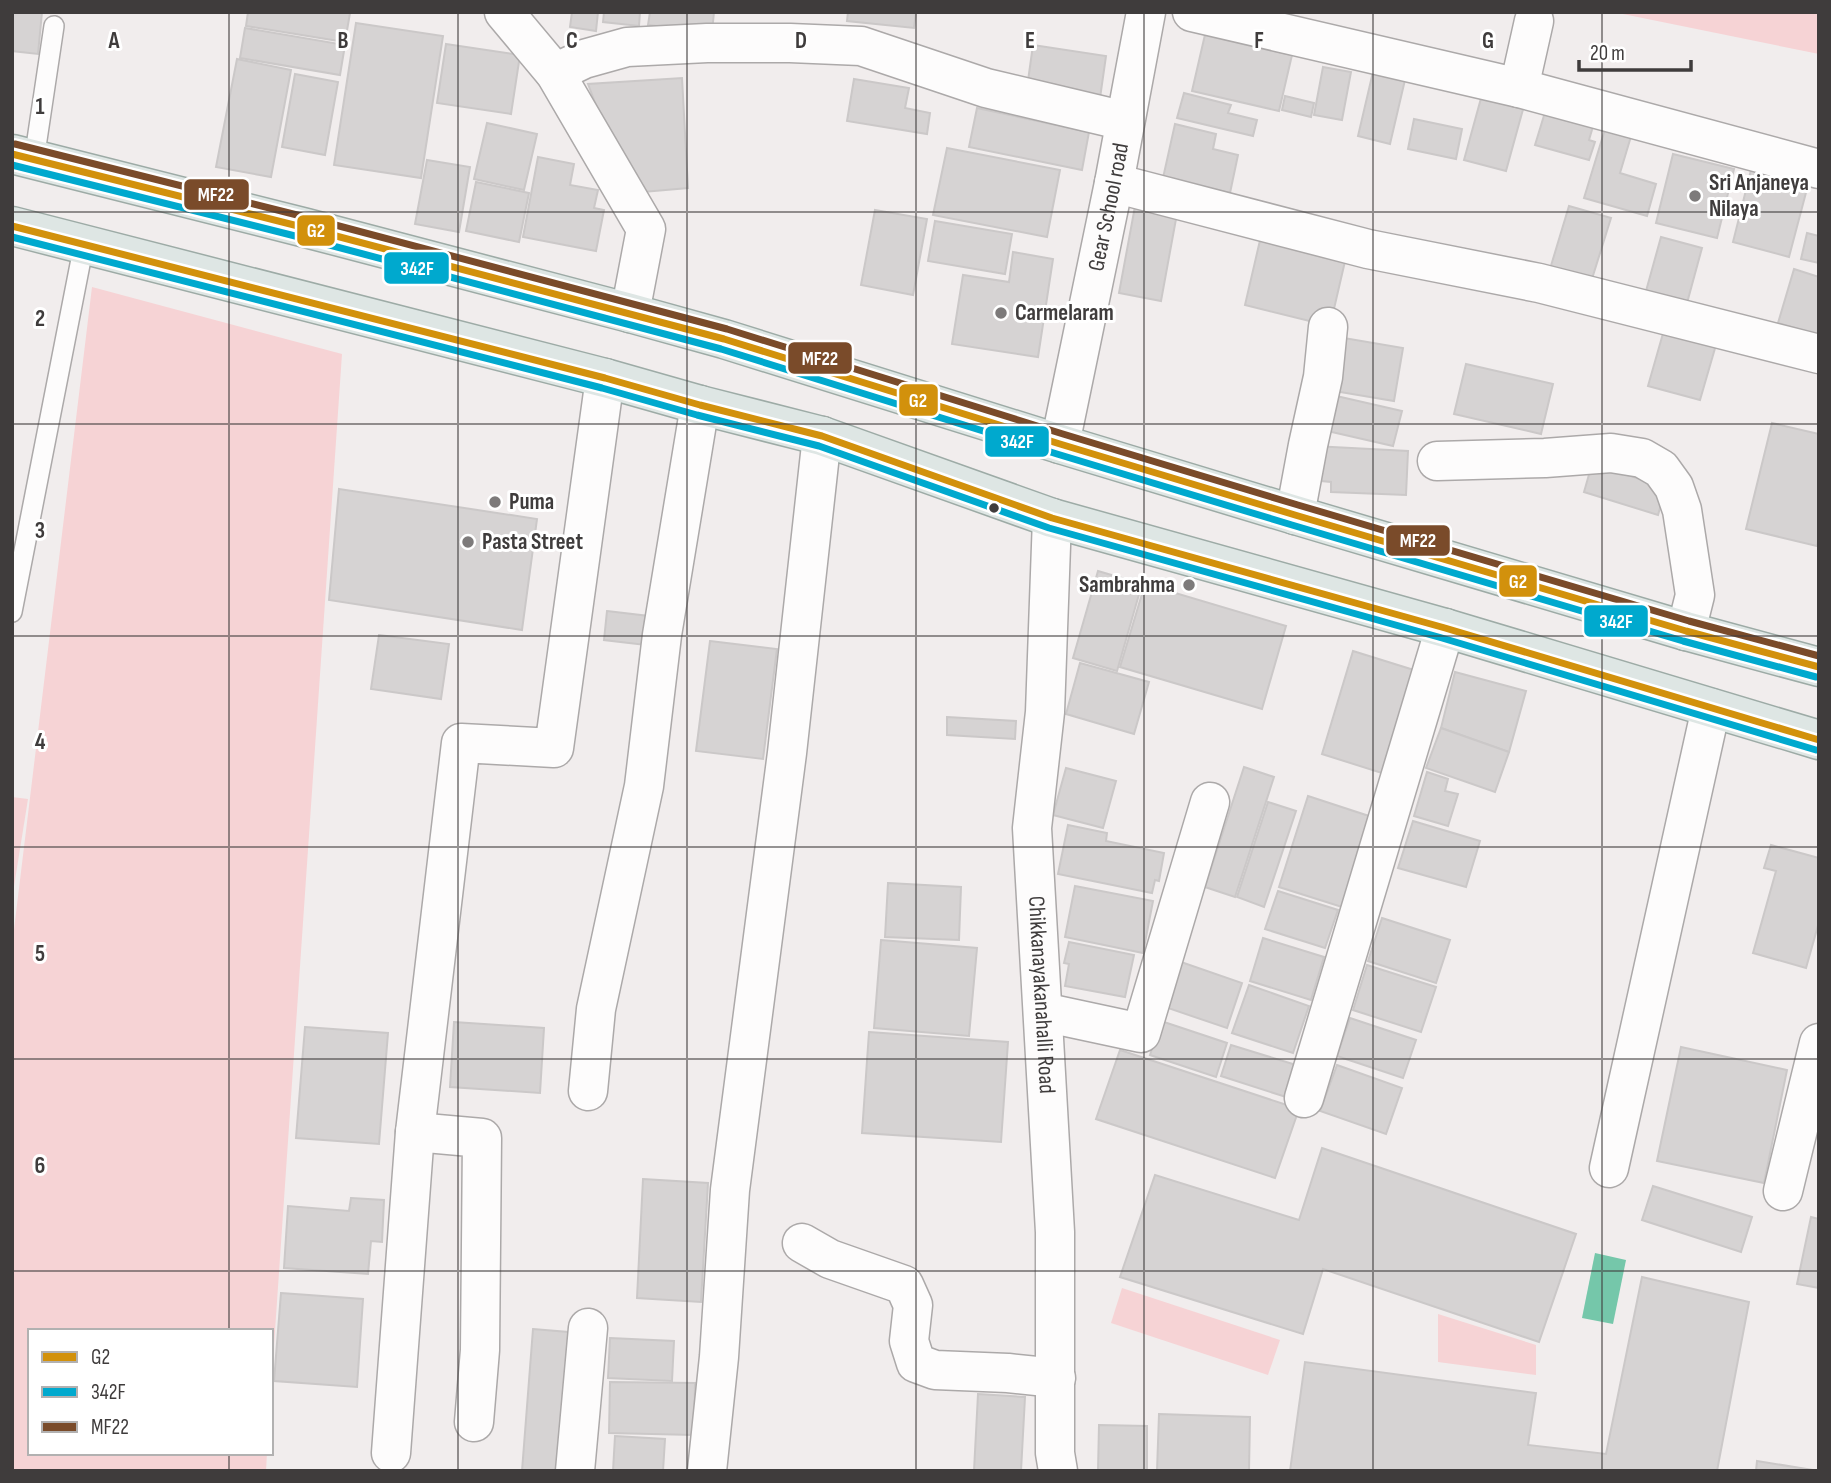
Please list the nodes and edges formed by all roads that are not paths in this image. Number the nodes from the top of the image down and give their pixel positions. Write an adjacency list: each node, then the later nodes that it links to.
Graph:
1 (504, 12): 6 (street)
2 (1146, 12): 8 (street, Gear School road)
3 (1192, 12): 7 (street)
4 (1534, 21): 7 (street)
5 (54, 26): 9 (lane)
6 (555, 74): 8 (street); 14 (street)
7 (1519, 88): 10 (street)
8 (1125, 121): 11 (street, Gear School road)
9 (23, 157): 14 (main road)
10 (1819, 169)
11 (1114, 183): 16 (street); 20 (street, Gear School road)
12 (12, 226): 13 (main road)
13 (84, 244): 17 (main road); 24 (lane)
14 (630, 313): 20 (main road)
15 (1328, 327): 22 (street)
16 (1819, 354)
17 (605, 378): 18 (main road); 35 (street)
18 (700, 405): 19 (main road); 33 (street)
19 (822, 436): 23 (main road); 44 (street)
20 (1060, 444): 22 (main road)
21 (1437, 461): 26 (street)
22 (1296, 515): 26 (main road)
23 (1052, 518): 25 (main road); 31 (street, Chikkanayakanahalli Road)
24 (12, 612)
25 (1445, 628): 28 (main road); 34 (street)
26 (1686, 631): 27 (main road)
27 (1819, 667)
28 (1711, 709): 29 (main road); 36 (street)
29 (1819, 740)
30 (1209, 802): 31 (street)
31 (1043, 1012): 40 (street, Chikkanayakanahalli Road)
32 (1819, 1043): 37 (street)
33 (588, 1091)
34 (1304, 1098)
35 (415, 1132): 41 (street); 42 (street)
36 (1609, 1168)
37 (1783, 1191)
38 (802, 1244): 40 (street)
39 (588, 1328): 43 (street)
40 (1056, 1378): 45 (street, Chikkanayakanahalli Road)
41 (474, 1422)
42 (391, 1453)
43 (575, 1471)
44 (707, 1471)
45 (1058, 1471)

